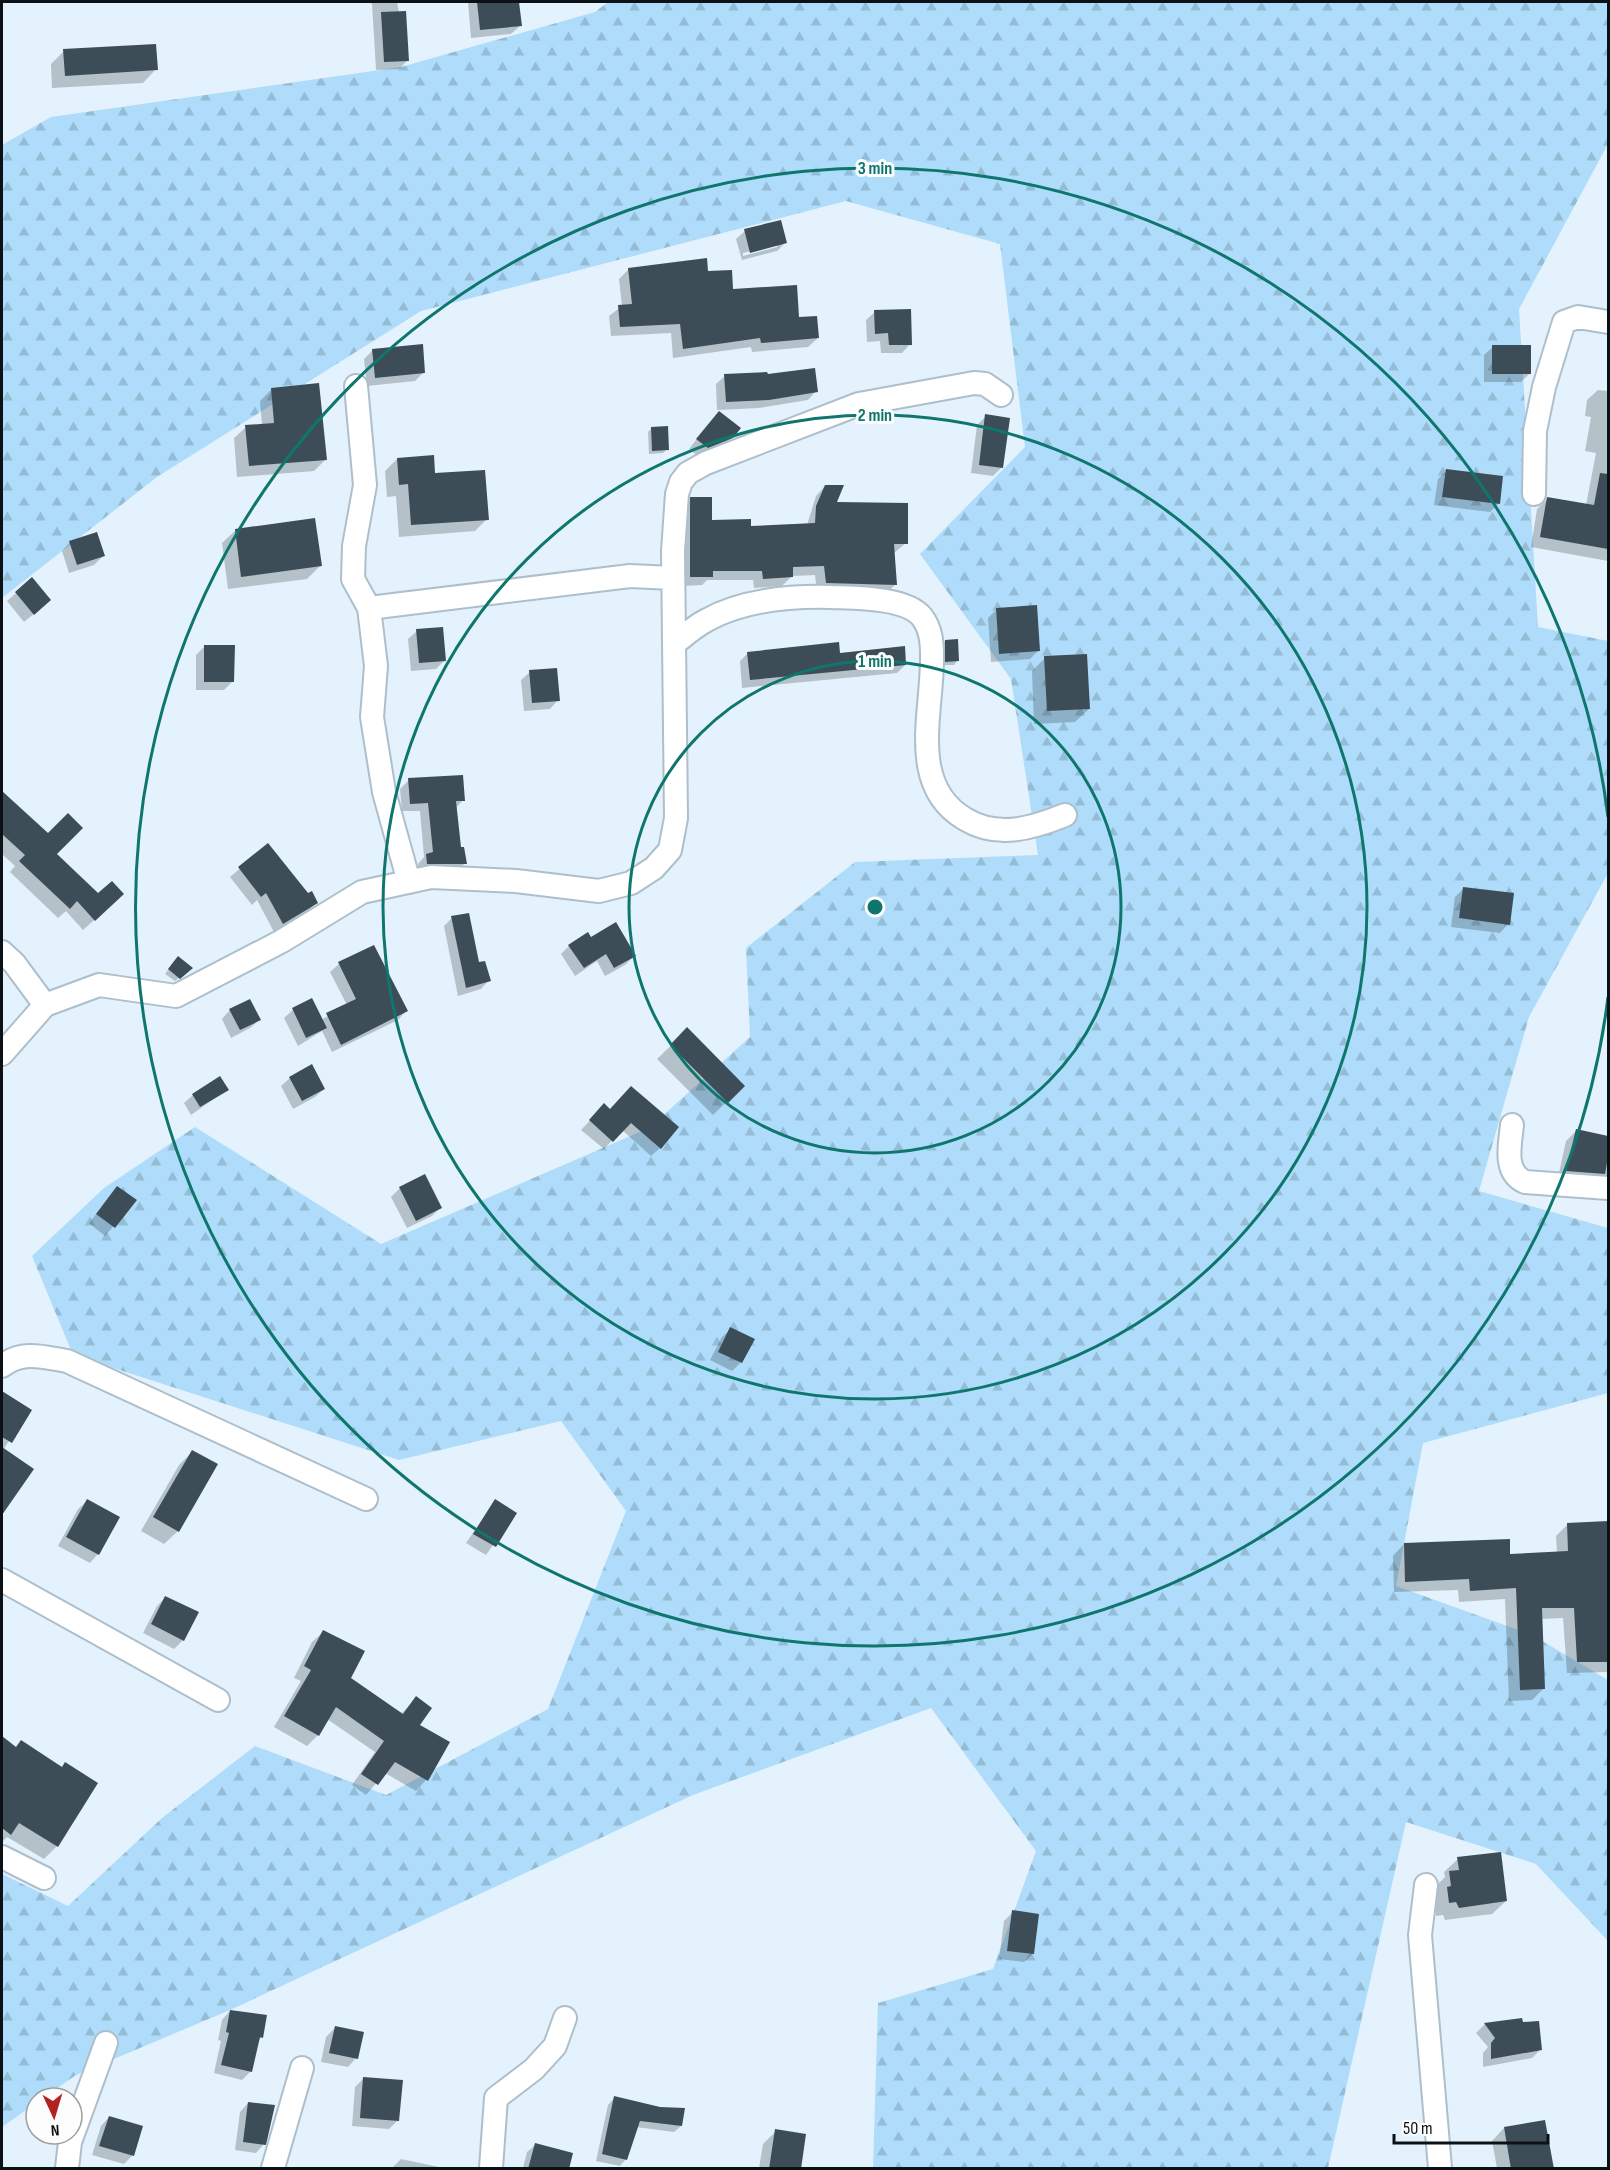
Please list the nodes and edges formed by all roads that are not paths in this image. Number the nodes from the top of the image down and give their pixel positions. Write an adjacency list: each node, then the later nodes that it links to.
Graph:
1 (1608, 322): 4 (street)
2 (356, 386): 6 (street)
3 (1001, 396): 5 (street)
4 (1534, 494)
5 (673, 578): 6 (street); 7 (street)
6 (369, 608): 9 (street)
7 (674, 644): 8 (street); 9 (street)
8 (1065, 815)
9 (409, 882): 11 (street)
10 (2, 951): 11 (street)
11 (45, 1005): 12 (street)
12 (2, 1054)
13 (1512, 1125): 14 (street)
14 (1608, 1188)
15 (2, 1366): 16 (street)
16 (366, 1499)
17 (2, 1580): 18 (street)
18 (218, 1700)
19 (2, 1857): 20 (street)
20 (44, 1878)
21 (1426, 1885): 28 (street)
22 (565, 2018): 27 (street)
23 (106, 2043): 25 (street)
24 (302, 2068): 26 (street)
25 (68, 2169)
26 (273, 2169)
27 (491, 2169)
28 (1440, 2169)

